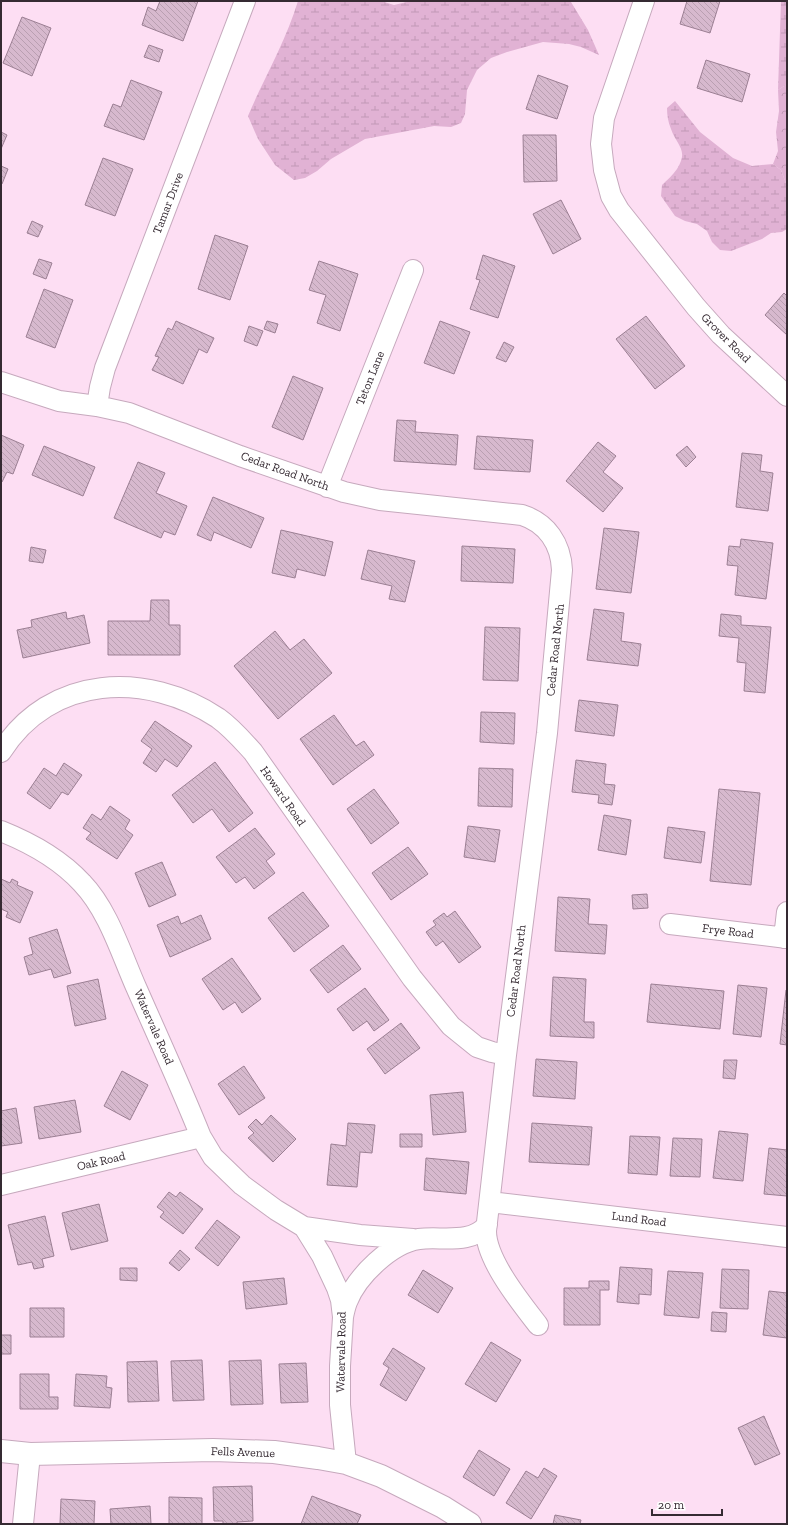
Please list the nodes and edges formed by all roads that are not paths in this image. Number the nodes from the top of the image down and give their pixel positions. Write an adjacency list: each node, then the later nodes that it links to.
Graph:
1 (245, 1): 6 (street, Tamar Drive)
2 (644, 1): 5 (street, Grover Road)
3 (413, 270): 7 (street, Teton Lane)
4 (1, 382): 6 (street, Cedar Road North)
5 (787, 396)
6 (97, 406): 7 (street, Cedar Road North)
7 (327, 487): 13 (street, Cedar Road North)
8 (1, 752): 13 (street, Howard Road)
9 (1, 831): 14 (street, Watervale Road)
10 (787, 912): 12 (street)
11 (670, 924): 12 (street, Frye Road)
12 (786, 938)
13 (506, 1055): 16 (street, Cedar Road North)
14 (202, 1137): 15 (street, Oak Road); 18 (street, Watervale Road)
15 (1, 1185)
16 (490, 1202): 17 (street, Cedar Road North); 19 (street, Lund Road)
17 (487, 1225): 20 (street); 22 (street, Cedar Road North)
18 (304, 1227): 20 (street, Watervale Road); 21 (street, Watervale Road)
19 (787, 1237)
20 (419, 1239): 21 (street)
21 (343, 1317): 25 (street, Watervale Road)
22 (538, 1325)
23 (1, 1451): 24 (street, Fells Avenue)
24 (30, 1454): 25 (street, Fells Avenue); 26 (street)
25 (346, 1463): 27 (street, Fells Avenue)
26 (23, 1524)
27 (470, 1524)

